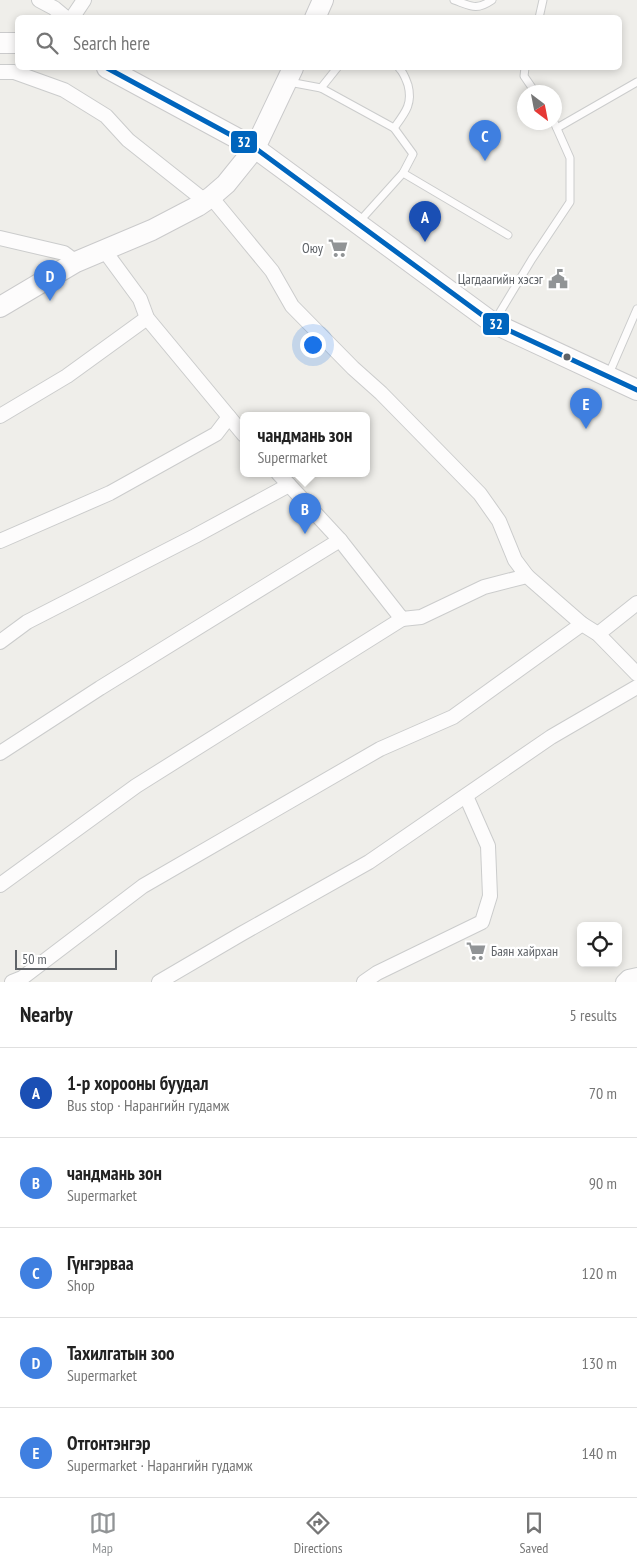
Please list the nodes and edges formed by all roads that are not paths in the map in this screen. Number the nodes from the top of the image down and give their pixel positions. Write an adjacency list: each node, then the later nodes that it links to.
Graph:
1 (39, 0): 7 (street)
2 (84, 0): 8 (street)
3 (322, 0): 9 (main road)
4 (454, 0): 5 (lane)
5 (492, 0)
6 (543, 0): 10 (lane)
7 (62, 15)
8 (74, 15)
9 (316, 15)
10 (540, 15)
11 (0, 43): 12 (main road)
12 (15, 43)
13 (111, 70): 25 (main road)
14 (334, 70): 21 (lane)
15 (402, 70): 23 (lane)
16 (525, 70): 20 (lane)
17 (0, 72): 27 (street)
18 (289, 75): 21 (lane); 25 (main road)
19 (637, 82): 22 (lane)
20 (530, 85)
21 (321, 88): 23 (lane)
22 (562, 121)
23 (394, 128): 26 (lane)
24 (557, 130): 36 (lane)
25 (255, 148): 27 (main road); 28 (main road)
26 (403, 172): 28 (lane); 29 (lane)
27 (208, 199): 31 (main road); 46 (street)
28 (358, 223): 36 (main road)
29 (508, 234)
30 (0, 238): 32 (street)
31 (104, 250): 32 (main road); 35 (street)
32 (76, 262): 33 (main road)
33 (0, 307)
34 (637, 308): 37 (lane)
35 (147, 318): 39 (street); 40 (street)
36 (493, 323): 37 (main road)
37 (608, 376): 38 (main road)
38 (637, 390)
39 (0, 416)
40 (229, 417): 41 (street); 45 (street)
41 (240, 430)
42 (282, 477): 43 (street)
43 (289, 485): 44 (street); 51 (street)
44 (340, 540): 48 (street); 54 (street)
45 (0, 541)
46 (527, 576): 48 (street); 49 (street)
47 (637, 603): 50 (street)
48 (402, 619): 56 (street)
49 (582, 624): 50 (street); 58 (street)
50 (598, 634): 52 (street)
51 (0, 642)
52 (637, 674)
53 (637, 686): 55 (street)
54 (0, 753)
55 (466, 796): 59 (street); 60 (street)
56 (0, 885)
57 (637, 975): 61 (street)
58 (12, 982)
59 (159, 982)
60 (364, 982)
61 (623, 982)

